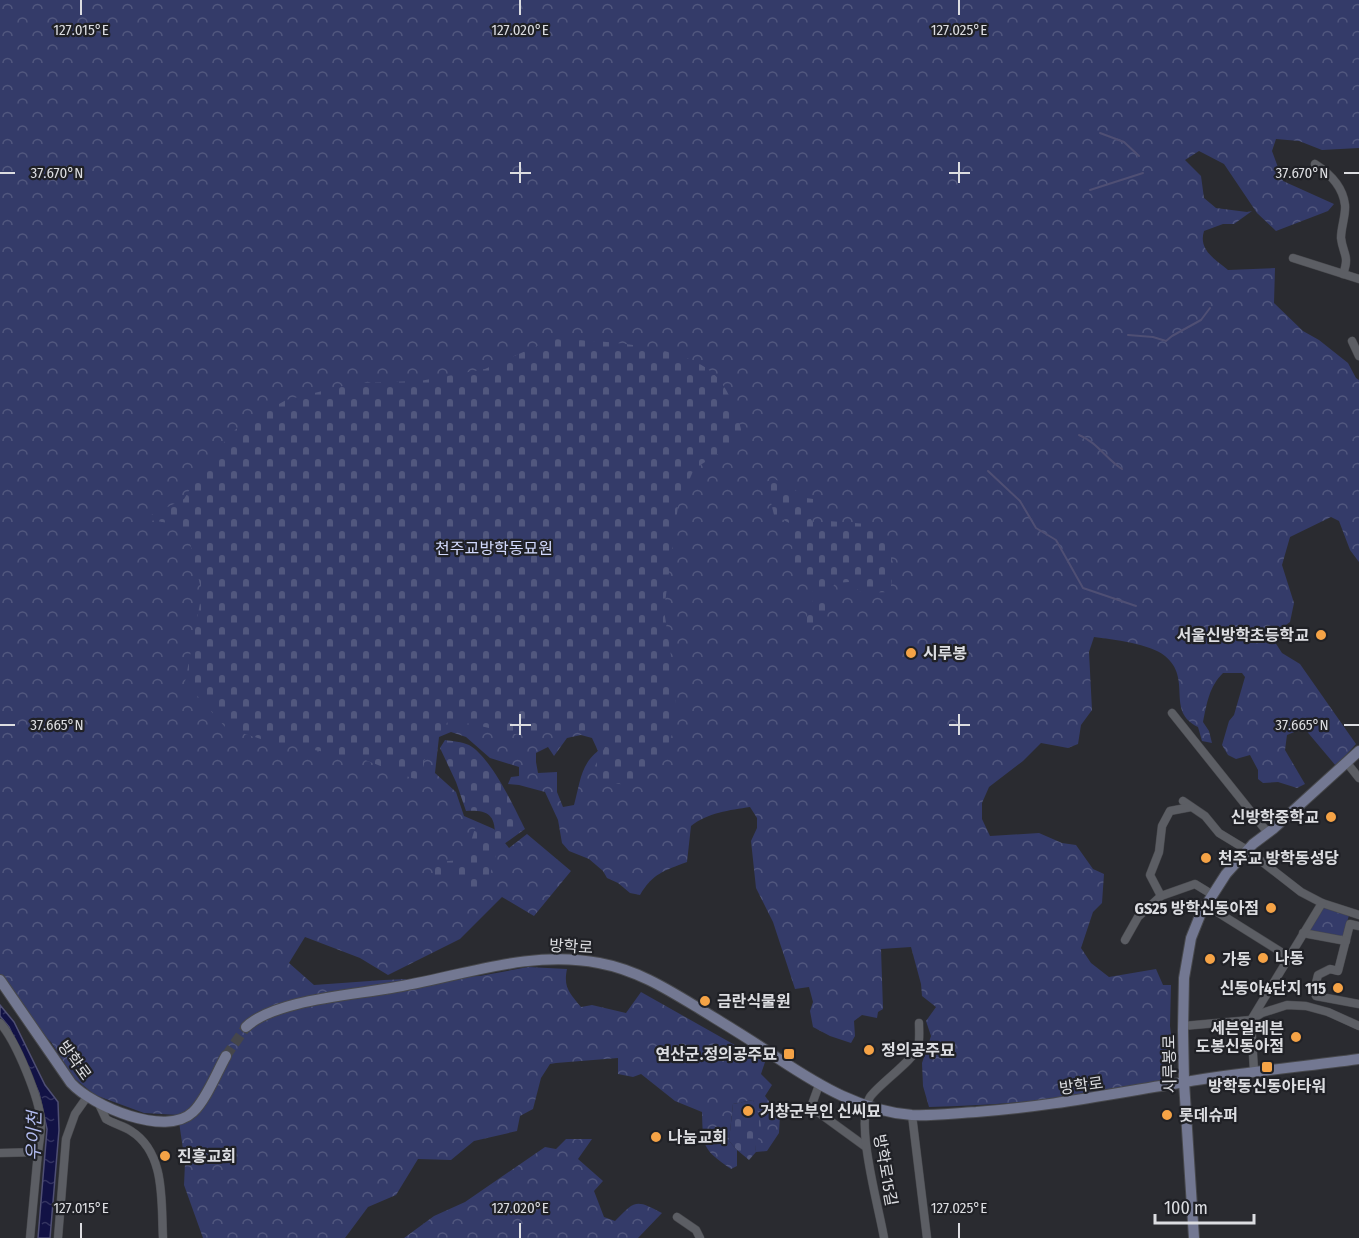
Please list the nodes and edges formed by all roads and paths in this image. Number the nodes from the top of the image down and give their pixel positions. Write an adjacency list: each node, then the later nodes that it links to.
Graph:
1 (1315, 164): 3 (street)
2 (1293, 258): 3 (street)
3 (1343, 274): 4 (street)
4 (1359, 279)
5 (1352, 341): 6 (street)
6 (1359, 356)
7 (1172, 712): 13 (street)
8 (1359, 752): 9 (main road, 시루봉로)
9 (1347, 763): 10 (street); 13 (main road, 시루봉로)
10 (1359, 778)
11 (1183, 801): 12 (street)
12 (1191, 807): 14 (street); 15 (street)
13 (1268, 833): 14 (main road, 시루봉로)
14 (1247, 850): 16 (main road, 시루봉로); 17 (street)
15 (1161, 896): 16 (street); 21 (street)
16 (1209, 900): 23 (street); 29 (main road, 시루봉로)
17 (1322, 903): 18 (street); 20 (street)
18 (1359, 915)
19 (1359, 926): 22 (street)
20 (1304, 933): 22 (street); 23 (street)
21 (1125, 940)
22 (1346, 941): 25 (street)
23 (1289, 957): 26 (street)
24 (0, 980): 37 (main road, 방학로)
25 (1359, 1004)
26 (1251, 1020): 29 (street); 30 (street); 34 (street)
27 (0, 1023): 42 (street)
28 (919, 1023): 39 (street)
29 (1183, 1026): 35 (main road, 시루봉로)
30 (1359, 1026)
31 (246, 1027): 36 (main road, 방학로)
32 (226, 1056): 38 (main road, 방학로)
33 (1359, 1059): 34 (main road, 방학로)
34 (1254, 1071): 35 (main road, 방학로)
35 (1184, 1082): 40 (main road, 방학로); 51 (main road, 시루봉로)
36 (819, 1085): 39 (main road, 방학로); 41 (street)
37 (87, 1097): 38 (main road, 방학로); 46 (street)
38 (99, 1104): 47 (street)
39 (866, 1107): 40 (main road, 방학로); 41 (street, 방학로15길)
40 (912, 1115): 50 (street)
41 (866, 1146): 49 (street, 방학로15길)
42 (38, 1152): 43 (street); 45 (street)
43 (0, 1153)
44 (677, 1217): 48 (street)
45 (30, 1238)
46 (58, 1238)
47 (163, 1238)
48 (700, 1238)
49 (884, 1238)
50 (927, 1238)
51 (1194, 1238)

